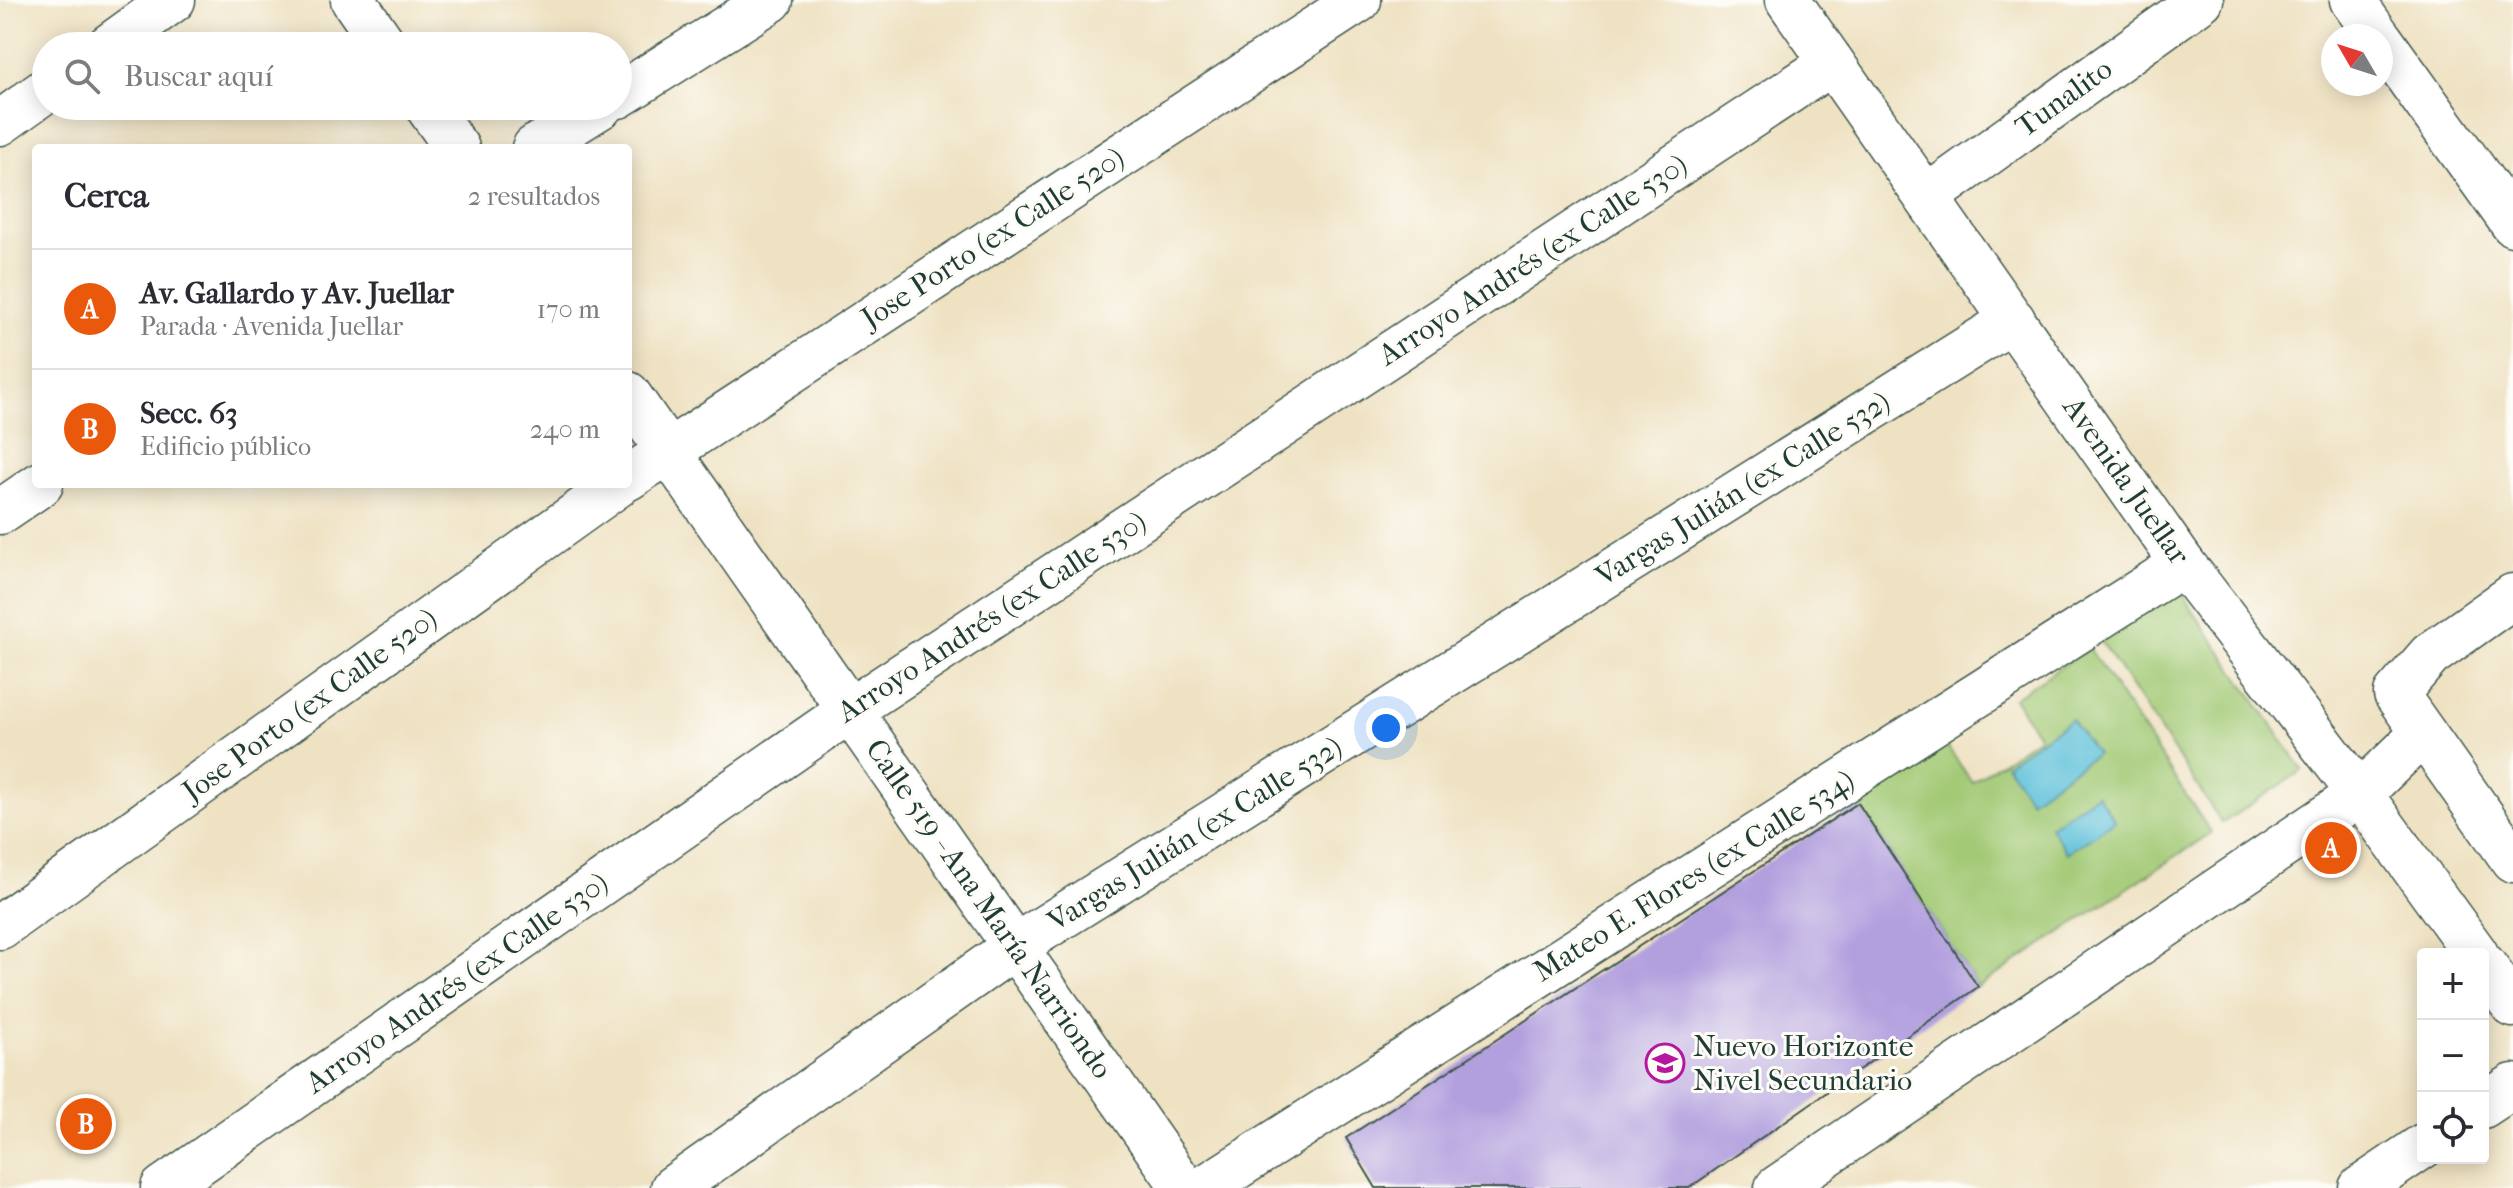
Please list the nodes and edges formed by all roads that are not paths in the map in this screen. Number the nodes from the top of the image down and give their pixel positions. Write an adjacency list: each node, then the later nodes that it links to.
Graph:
1 (173, 0): 9 (street)
2 (353, 0): 10 (street)
3 (771, 0): 13 (street)
4 (1359, 0): 24 (street, Jose Porto (ex Calle 520))
5 (1788, 0): 12 (street, Avenida Juellar)
6 (2201, 0): 20 (street, Tunalito)
7 (2352, 0): 8 (street)
8 (2370, 24)
9 (128, 32)
10 (375, 32)
11 (2393, 56): 21 (street)
12 (1832, 63): 20 (street, Avenida Juellar); 31 (street, Arroyo Andrés (ex Calle 530))
13 (632, 87)
14 (32, 100): 17 (street)
15 (437, 120): 18 (street)
16 (579, 120): 19 (street)
17 (0, 123)
18 (454, 144)
19 (540, 144)
20 (1927, 197): 22 (street, Avenida Juellar)
21 (2513, 224)
22 (2013, 320): 29 (street, Avenida Juellar); 36 (street, Vargas Julián (ex Calle 532))
23 (632, 400): 24 (street, Calle 519 - Ana María Narriondo)
24 (667, 450): 25 (street, Jose Porto (ex Calle 520)); 31 (street, Calle 519 - Ana María Narriondo)
25 (632, 475)
26 (35, 488): 28 (street)
27 (613, 488): 35 (street, Jose Porto (ex Calle 520))
28 (0, 512)
29 (2183, 564): 33 (street, Avenida Juellar); 46 (street, Mateo E. Flores (ex Calle 534))
30 (2513, 596): 32 (street)
31 (850, 710): 36 (street, Calle 519 - Ana María Narriondo); 43 (street, Arroyo Andrés (ex Calle 530))
32 (2423, 733): 33 (street); 34 (street)
33 (2360, 794): 37 (street, Avenida Juellar); 47 (street)
34 (2513, 860)
35 (0, 927)
36 (1017, 945): 44 (street, Vargas Julián (ex Calle 532)); 45 (street, Calle 519 - Ana María Narriondo)
37 (2472, 948)
38 (2489, 972): 39 (street)
39 (2513, 1005)
40 (2513, 1086): 41 (street)
41 (2489, 1102)
42 (2417, 1150): 48 (street)
43 (163, 1188)
44 (673, 1188)
45 (1184, 1188)
46 (1204, 1188)
47 (1777, 1188)
48 (2361, 1188)

